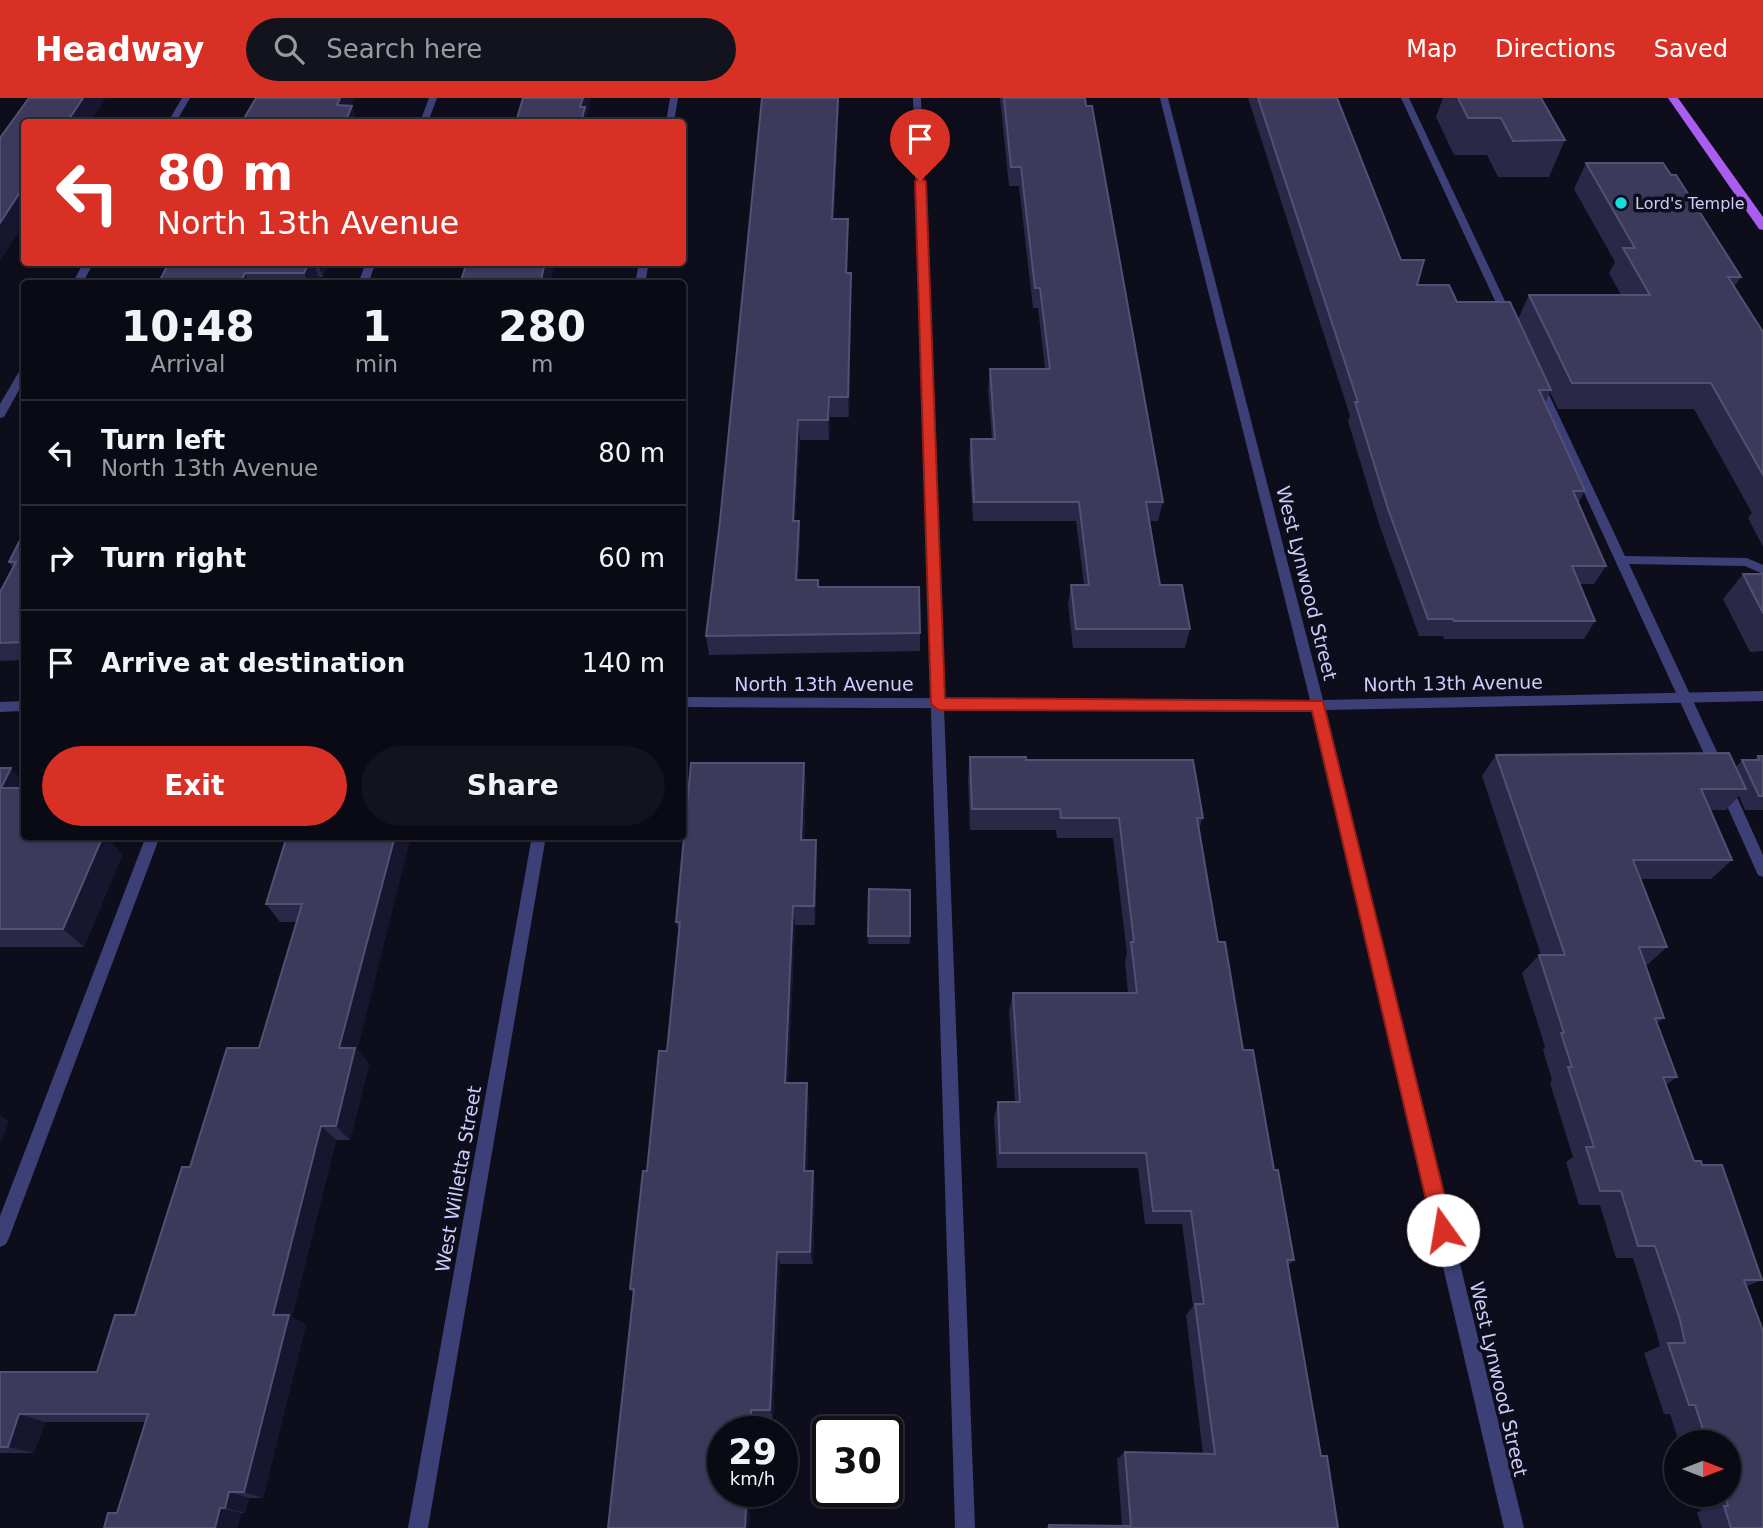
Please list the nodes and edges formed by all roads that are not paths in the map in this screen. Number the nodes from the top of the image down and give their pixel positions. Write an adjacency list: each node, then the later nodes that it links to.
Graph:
1 (186, 98): 8 (street)
2 (433, 98): 9 (street)
3 (674, 98): 10 (street)
4 (917, 98): 21 (street)
5 (1164, 98): 22 (street, West Lynwood Street)
6 (1405, 98): 12 (street)
7 (1674, 98): 11 (main road)
8 (174, 119)
9 (425, 119)
10 (670, 119)
11 (1763, 226)
12 (1511, 325)
13 (1535, 375): 16 (street)
14 (21, 377): 15 (street)
15 (0, 414)
16 (1622, 560): 17 (street); 19 (street)
17 (1763, 570)
18 (1763, 696): 19 (street, North 13th Avenue)
19 (1685, 697): 22 (street, North 13th Avenue); 27 (street)
20 (686, 702): 21 (street, North 13th Avenue)
21 (938, 704): 22 (street, North 13th Avenue); 30 (street)
22 (1318, 705): 31 (street, West Lynwood Street)
23 (21, 706): 24 (street)
24 (0, 707)
25 (151, 840): 28 (street)
26 (538, 840): 29 (street, West Willetta Street)
27 (1763, 871)
28 (0, 1238)
29 (418, 1528)
30 (965, 1528)
31 (1514, 1528)

